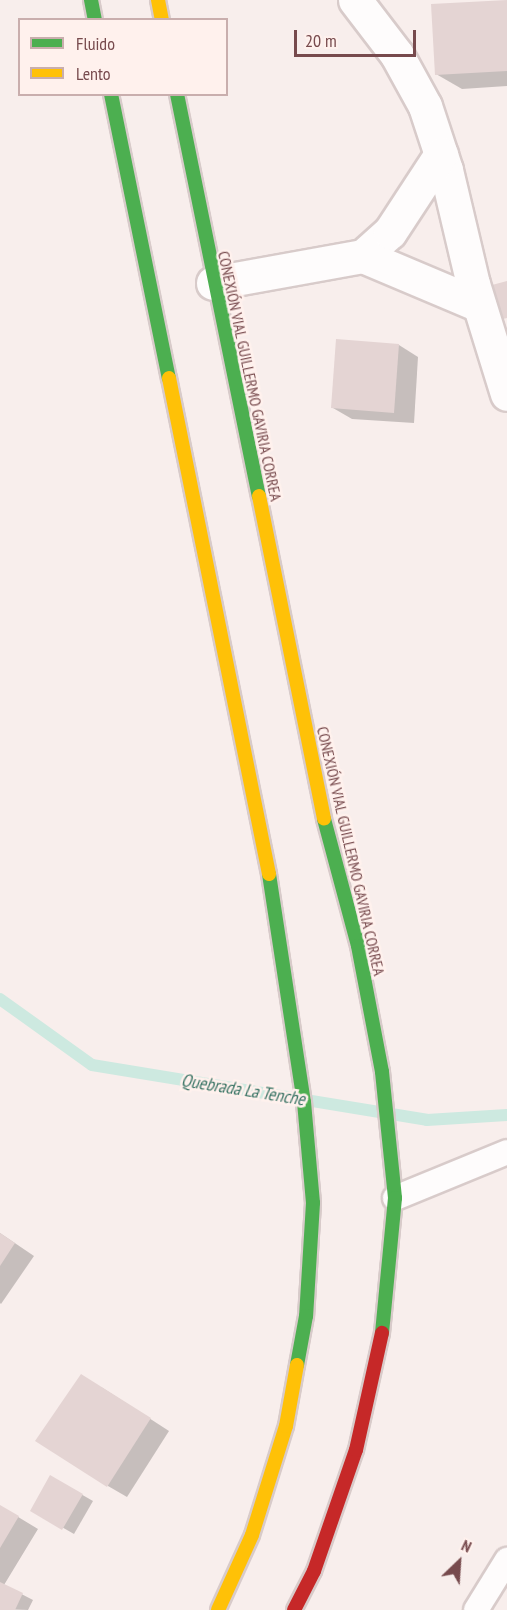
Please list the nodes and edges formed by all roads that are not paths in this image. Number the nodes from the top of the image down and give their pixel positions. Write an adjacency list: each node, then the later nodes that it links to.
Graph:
1 (91, 0): 4 (highway)
2 (158, 0): 5 (highway)
3 (355, 0): 8 (street)
4 (95, 18)
5 (162, 18)
6 (111, 96): 16 (highway)
7 (177, 96): 10 (highway, CONEXIÓN VIAL GUILLERMO GAVIRIA CORREA)
8 (441, 154): 9 (street); 11 (street)
9 (363, 256): 10 (street); 11 (street)
10 (213, 283): 14 (highway, CONEXIÓN VIAL GUILLERMO GAVIRIA CORREA)
11 (479, 305): 12 (street)
12 (507, 394)
13 (507, 1152): 14 (lane)
14 (395, 1198): 17 (highway, CONEXIÓN VIAL GUILLERMO GAVIRIA CORREA)
15 (507, 1560): 18 (lane)
16 (218, 1610)
17 (294, 1610)
18 (476, 1610)

